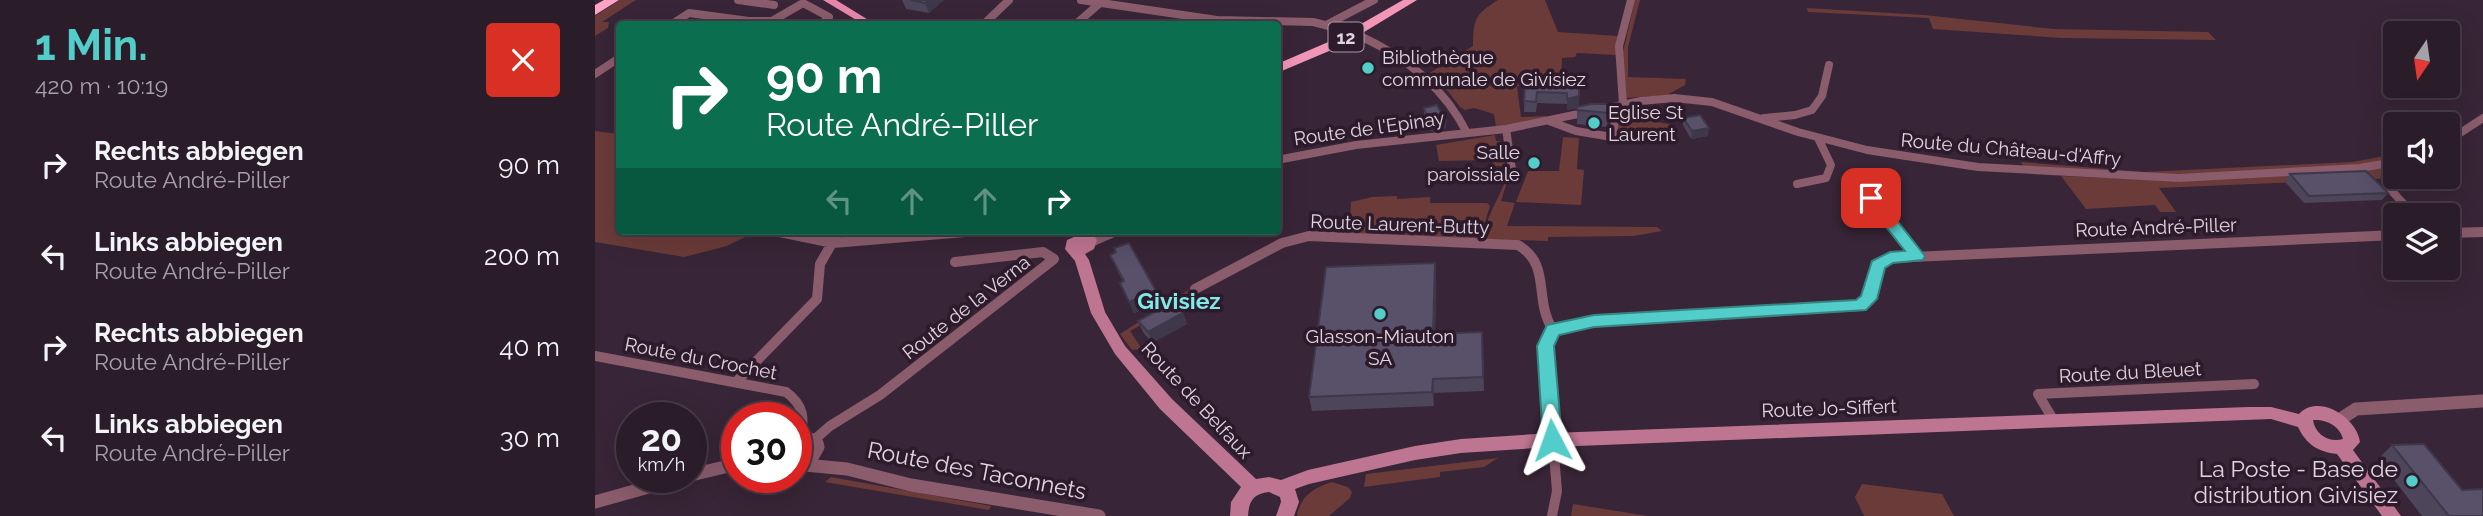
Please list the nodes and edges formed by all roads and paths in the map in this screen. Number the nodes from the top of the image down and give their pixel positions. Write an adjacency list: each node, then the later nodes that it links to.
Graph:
1 (602, 0): 14 (highway)
2 (613, 0): 17 (highway)
3 (738, 0): 15 (street)
4 (782, 0): 15 (street)
5 (819, 0): 16 (main road)
6 (828, 0): 16 (main road)
7 (1009, 0): 25 (street)
8 (1081, 0): 13 (street)
9 (1374, 0): 30 (street)
10 (1400, 0): 32 (highway, 12)
11 (1411, 0): 34 (highway, 12)
12 (1631, 0): 36 (street)
13 (1100, 3): 18 (street); 26 (street)
14 (595, 4)
15 (774, 5): 21 (street)
16 (842, 9): 24 (main road)
17 (595, 11)
18 (1172, 14): 27 (street); 28 (street)
19 (677, 21): 20 (street)
20 (743, 21)
21 (758, 21)
22 (772, 21): 23 (street)
23 (825, 21)
24 (864, 21)
25 (987, 21)
26 (1079, 21)
27 (1167, 21)
28 (1232, 21)
29 (1281, 23): 30 (street)
30 (1328, 24): 42 (street, bridge)
31 (616, 60): 35 (street)
32 (1281, 60)
33 (1829, 65): 38 (street)
34 (1281, 67)
35 (595, 74)
36 (1623, 104): 37 (street, Route du Château-d'Affry); 38 (street, Route du Château-d'Affry)
37 (1608, 107): 40 (street, Route du Château-d'Affry); 40 (street)
38 (1760, 118): 44 (street, Route du Château-d'Affry)
39 (2483, 118): 43 (street)
40 (1549, 121): 41 (street, Route du Château-d'Affry)
41 (1506, 129): 42 (street, Route de l'Epinay); 47 (street)
42 (1467, 133): 45 (street, Route de l'Epinay)
43 (2460, 133)
44 (1818, 138): 46 (street, Route du Château-d'Affry); 48 (street)
45 (1281, 159)
46 (2383, 163)
47 (1512, 169)
48 (1797, 184)
49 (2390, 189): 51 (street)
50 (1871, 198): 61 (street)
51 (2403, 203)
52 (2483, 232): 53 (street)
53 (2460, 233)
54 (794, 235): 59 (street)
55 (837, 235): 59 (street)
56 (929, 235): 59 (street)
57 (1104, 235): 60 (street)
58 (2383, 236): 61 (street, Route André-Piller)
59 (833, 243): 66 (street)
60 (1079, 243): 79 (main road, Route de Belfaux)
61 (1917, 256): 64 (street, Route André-Piller)
62 (955, 262): 73 (street, Route de la Verna)
63 (1195, 289): 64 (street, Route Laurent-Butty)
64 (1553, 330): 74 (street)
65 (595, 356): 66 (street, Route du Crochet)
66 (737, 381): 69 (street, Route du Crochet)
67 (2254, 384): 71 (street, Route du Bleuet)
68 (2483, 401): 70 (street)
69 (797, 402)
70 (2339, 420): 72 (main road); 76 (main road)
71 (2054, 421): 72 (main road, Route Jo-Siffert); 74 (main road, Route Jo-Siffert)
72 (2304, 422): 76 (main road)
73 (812, 439)
74 (1552, 440): 80 (main road, Route Jo-Siffert); 86 (street)
75 (812, 446): 78 (street, Route des Taconnets)
76 (2342, 448): 87 (main road)
77 (812, 467): 78 (street, Route des Taconnets)
78 (847, 469): 83 (street, Route des Taconnets)
79 (1254, 488): 80 (main road); 84 (main road)
80 (1286, 492): 85 (main road)
81 (627, 493): 82 (street)
82 (595, 502)
83 (1099, 516)
84 (1239, 516)
85 (1285, 516)
86 (1552, 516)
87 (2392, 516)

